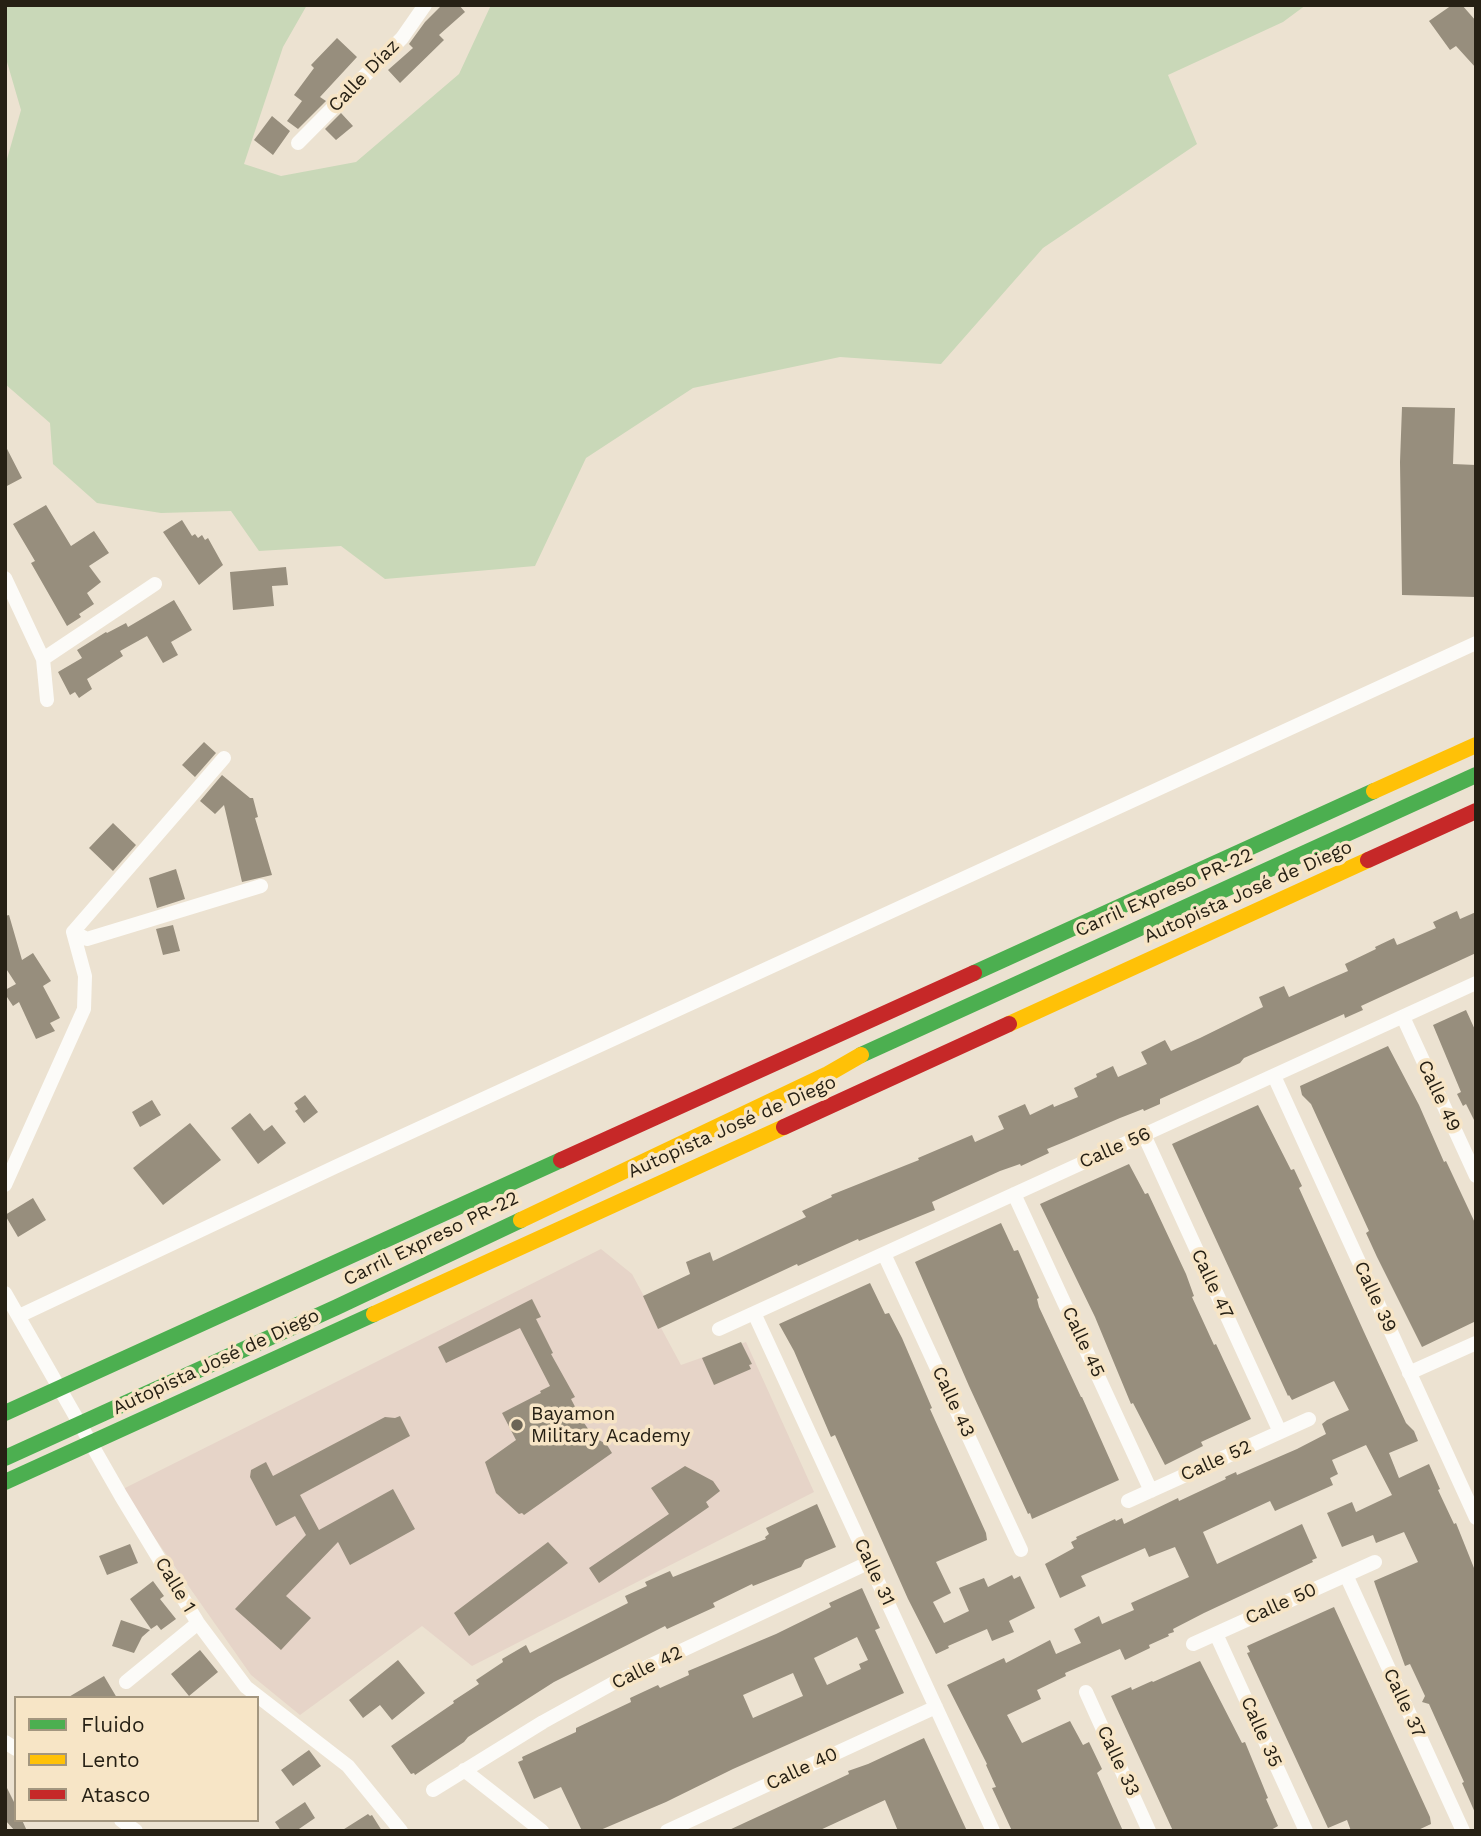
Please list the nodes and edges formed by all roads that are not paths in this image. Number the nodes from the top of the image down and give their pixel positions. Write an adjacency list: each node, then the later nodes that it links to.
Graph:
1 (425, 5): 2 (street, Calle Díaz)
2 (299, 142)
3 (5, 578): 6 (street)
4 (155, 584): 6 (street)
5 (1476, 643): 25 (street)
6 (43, 659): 7 (street)
7 (47, 700)
8 (1476, 745): 29 (highway, Autopista José de Diego)
9 (224, 758): 13 (street)
10 (1476, 775): 16 (highway, Carril Expreso PR-22)
11 (1476, 811): 34 (highway, Autopista José de Diego)
12 (261, 886): 13 (street)
13 (73, 932): 20 (street)
14 (1476, 983): 15 (street, Calle 56)
15 (1403, 1017): 17 (street, Calle 56); 19 (street, Calle 49)
16 (870, 1050): 30 (highway, Carril Expreso PR-22); 33 (highway, Carril Expreso PR-22)
17 (1274, 1076): 18 (street, Calle 56); 28 (street, Calle 39)
18 (1144, 1135): 21 (street, Calle 56); 32 (street, Calle 47)
19 (1476, 1175)
20 (5, 1185)
21 (1014, 1194): 22 (street, Calle 56); 35 (street, Calle 45)
22 (884, 1254): 24 (street, Calle 56); 38 (street, Calle 43)
23 (5, 1293): 25 (street, Calle 1)
24 (754, 1313): 26 (street, Calle 56); 39 (street, Calle 31)
25 (19, 1316): 42 (street, Calle 1)
26 (719, 1329)
27 (1476, 1343): 28 (street)
28 (1409, 1373): 37 (street, Calle 39)
29 (5, 1413)
30 (62, 1414)
31 (1309, 1419): 32 (street, Calle 52)
32 (1280, 1432): 35 (street, Calle 52)
33 (5, 1458)
34 (5, 1482)
35 (1151, 1491): 36 (street, Calle 52)
36 (1128, 1501)
37 (1476, 1518)
38 (1021, 1550)
39 (870, 1562): 49 (street, Calle 31); 50 (street, Calle 42)
40 (1375, 1562): 41 (street, Calle 50)
41 (1346, 1575): 43 (street, Calle 50); 58 (street, Calle 37)
42 (198, 1623): 45 (street); 47 (street, Calle 1)
43 (1216, 1634): 44 (street, Calle 50); 57 (street, Calle 35)
44 (1193, 1644)
45 (126, 1682)
46 (1086, 1692): 56 (street, Calle 33)
47 (258, 1696)
48 (259, 1697): 52 (street, Calle 1)
49 (936, 1707): 54 (street, Calle 40); 55 (street, Calle 31)
50 (464, 1770): 51 (street, Calle 42); 53 (street)
51 (433, 1790)
52 (401, 1831)
53 (542, 1831)
54 (667, 1831)
55 (993, 1831)
56 (1149, 1831)
57 (1306, 1831)
58 (1463, 1831)

